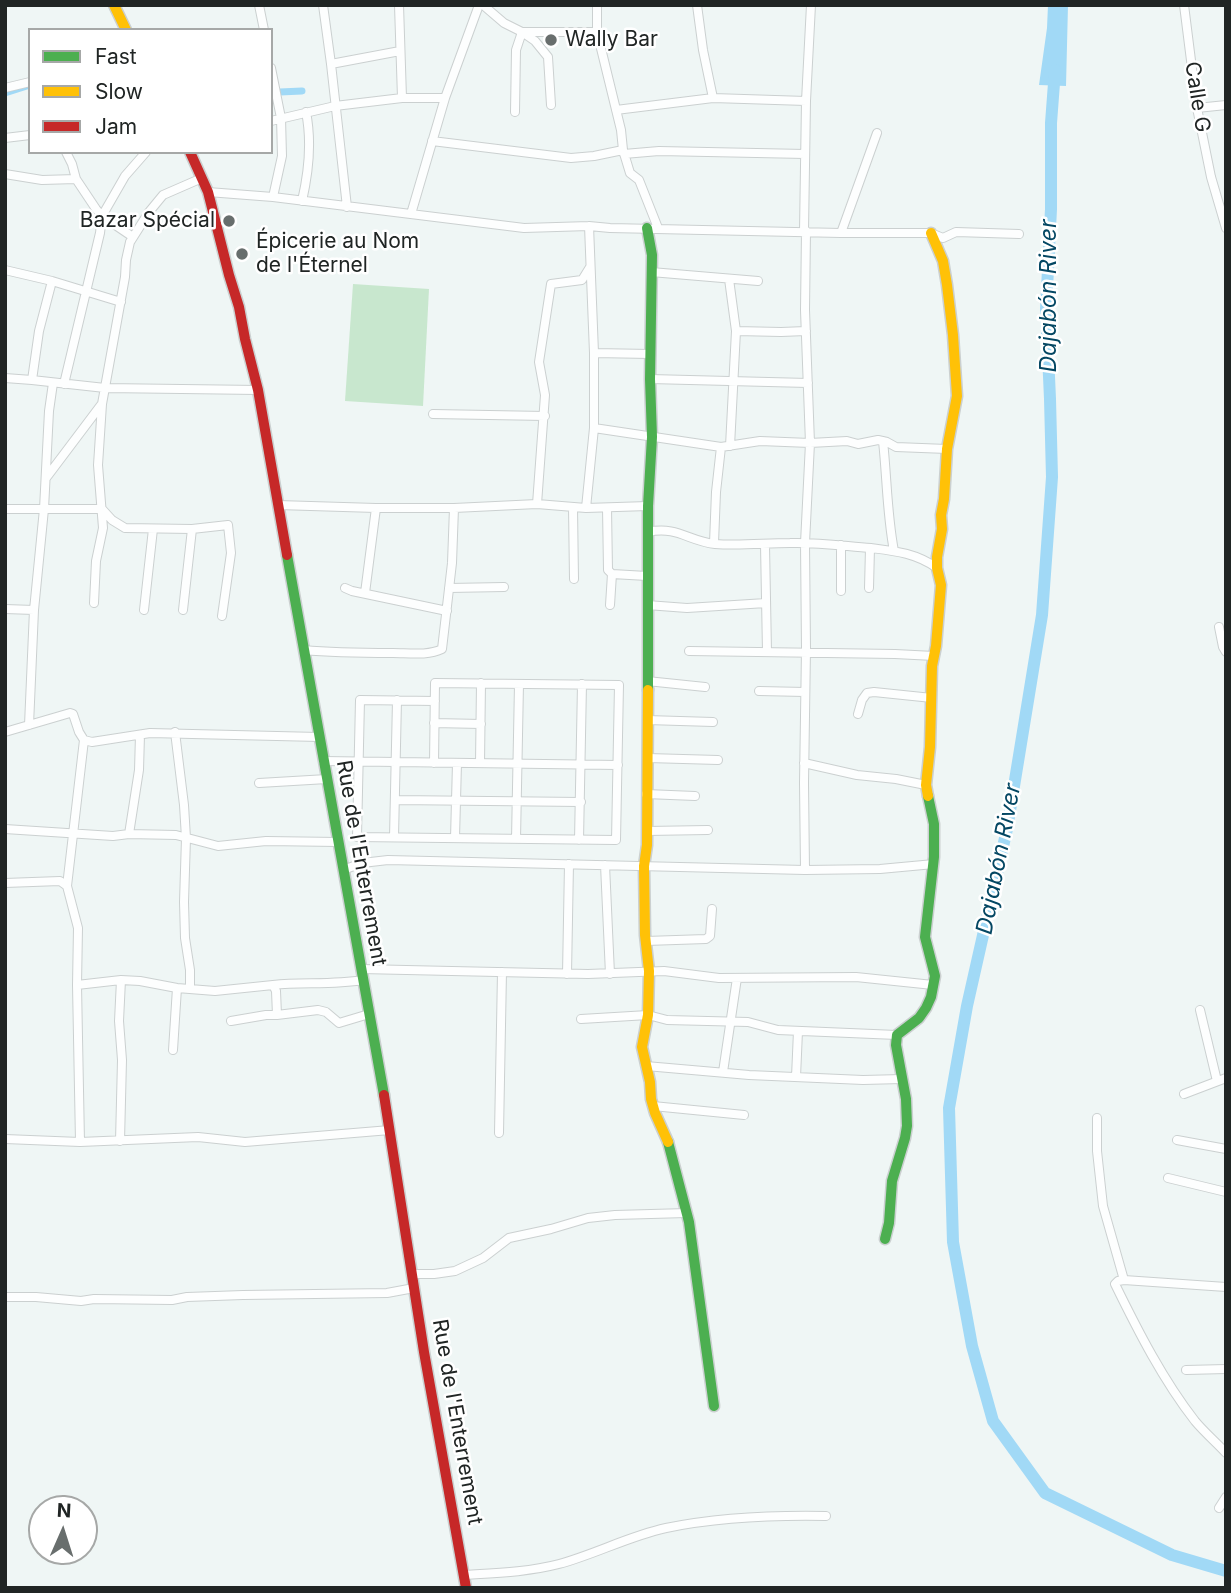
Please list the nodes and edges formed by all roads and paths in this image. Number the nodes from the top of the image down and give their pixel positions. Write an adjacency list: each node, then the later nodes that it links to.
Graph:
1 (114, 5): 10 (street)
2 (259, 5): 11 (street)
3 (323, 5): 15 (street)
4 (399, 5): 14 (street)
5 (481, 5): 12 (street); 21 (street)
6 (597, 5): 13 (street)
7 (697, 5): 19 (street)
8 (811, 5): 22 (street)
9 (1184, 5): 26 (street, Calle G)
10 (125, 28)
11 (264, 28)
12 (523, 32): 13 (street); 23 (street); 29 (street)
13 (597, 32): 27 (street)
14 (400, 51): 15 (street); 20 (street)
15 (331, 64): 25 (street)
16 (273, 78): 30 (street)
17 (28, 82): 18 (street)
18 (5, 88)
19 (713, 97): 22 (street); 27 (street)
20 (402, 98): 21 (street); 25 (street)
21 (445, 98): 35 (street)
22 (806, 101): 40 (street)
23 (551, 105)
24 (1226, 105): 26 (street)
25 (335, 106): 28 (street); 47 (street)
26 (1197, 108): 52 (street, Calle G)
27 (616, 110): 36 (street)
28 (306, 112): 30 (street); 46 (street)
29 (515, 112)
30 (281, 118): 31 (street); 45 (street)
31 (273, 120)
32 (877, 133): 54 (street)
33 (28, 135): 34 (street)
34 (5, 138)
35 (432, 141): 36 (street); 48 (street)
36 (623, 152): 40 (street); 51 (street)
37 (67, 154): 43 (street)
38 (144, 154): 49 (street)
39 (191, 154): 42 (street, Rue de l'Enterrement)
40 (805, 154): 53 (street)
41 (5, 174): 43 (street)
42 (202, 178): 44 (street, Rue de l'Enterrement); 57 (street)
43 (76, 180): 49 (street)
44 (208, 192): 45 (street); 78 (street, Rue de l'Enterrement)
45 (273, 197): 46 (street)
46 (302, 201): 47 (street)
47 (347, 207): 48 (street)
48 (411, 214): 50 (street)
49 (102, 216): 57 (street); 64 (street)
50 (589, 226): 51 (street); 58 (street)
51 (653, 228): 53 (street); 60 (street)
52 (1226, 228)
53 (805, 231): 54 (street); 67 (street)
54 (841, 233): 55 (street)
55 (931, 233): 56 (street); 87 (street)
56 (1019, 234)
57 (133, 237): 65 (street)
58 (590, 267): 68 (street); 81 (street)
59 (5, 270): 62 (street)
60 (651, 272): 61 (street); 69 (street)
61 (729, 279): 63 (street); 66 (street)
62 (52, 281): 64 (street); 72 (street)
63 (758, 281)
64 (85, 292): 65 (street); 76 (street)
65 (121, 302): 77 (street)
66 (736, 331): 67 (street); 73 (street)
67 (806, 331): 75 (street)
68 (594, 353): 69 (street); 82 (street)
69 (650, 354): 71 (street)
70 (5, 378): 72 (street)
71 (650, 379): 73 (street); 83 (street)
72 (32, 380): 74 (street)
73 (733, 381): 75 (street); 86 (street)
74 (53, 383): 76 (street); 88 (street)
75 (808, 383): 85 (street)
76 (64, 384): 77 (street)
77 (105, 388): 78 (street); 79 (street)
78 (258, 390): 90 (street, Rue de l'Enterrement)
79 (102, 404): 88 (street); 99 (street)
80 (433, 414): 81 (street)
81 (545, 416): 89 (street)
82 (594, 428): 83 (street); 95 (street)
83 (652, 437): 86 (street); 91 (street)
84 (883, 441): 85 (street); 87 (street); 108 (street)
85 (810, 443): 86 (street); 103 (street)
86 (725, 446): 104 (street)
87 (947, 449): 109 (street)
88 (46, 478): 98 (street)
89 (537, 504): 92 (street); 94 (street)
90 (278, 505): 93 (street); 130 (street, Rue de l'Enterrement)
91 (648, 506): 96 (street); 102 (street)
92 (573, 507): 95 (street); 112 (street)
93 (376, 508): 94 (street); 118 (street)
94 (454, 508): 115 (street)
95 (586, 508): 96 (street)
96 (607, 508): 110 (street)
97 (5, 509): 98 (street)
98 (44, 509): 99 (street); 124 (street)
99 (102, 509): 100 (street); 119 (street)
100 (153, 529): 101 (street); 125 (street)
101 (191, 529): 126 (street); 128 (street)
102 (648, 533): 104 (street); 111 (street)
103 (806, 543): 105 (street); 106 (street); 133 (street)
104 (714, 544): 105 (street)
105 (765, 545): 120 (street)
106 (841, 545): 107 (street); 117 (street)
107 (870, 548): 108 (street); 116 (street)
108 (894, 551): 109 (street)
109 (937, 568): 135 (street)
110 (612, 574): 111 (street); 121 (street)
111 (647, 576): 122 (street)
112 (574, 579)
113 (345, 587): 118 (street)
114 (504, 587): 115 (street)
115 (449, 588): 127 (street)
116 (869, 589)
117 (841, 591)
118 (365, 593): 127 (street)
119 (94, 603)
120 (766, 603): 122 (street); 132 (street)
121 (610, 605)
122 (647, 606): 136 (street)
123 (5, 608): 124 (street)
124 (34, 610): 151 (street)
125 (144, 610)
126 (183, 610)
127 (447, 611): 130 (street)
128 (222, 616)
129 (1219, 627): 134 (street)
130 (304, 650): 155 (street, Rue de l'Enterrement)
131 (689, 651): 132 (street)
132 (767, 652): 133 (street)
133 (806, 652): 135 (street); 142 (street)
134 (1226, 652)
135 (934, 656): 143 (street)
136 (647, 681): 140 (street); 147 (street)
137 (481, 683): 138 (street); 145 (street); 150 (street)
138 (519, 684): 139 (street); 166 (street)
139 (582, 684): 167 (street); 168 (street)
140 (705, 687)
141 (759, 691): 142 (street)
142 (805, 692): 165 (street)
143 (932, 698): 146 (street); 171 (street)
144 (397, 700): 145 (street); 160 (street); 161 (street)
145 (435, 701): 149 (street)
146 (858, 714)
147 (648, 720): 148 (street); 157 (street)
148 (713, 722)
149 (434, 723): 150 (street); 162 (street)
150 (481, 724): 164 (street)
151 (29, 725): 152 (street); 156 (street)
152 (5, 732)
153 (175, 732): 154 (street); 155 (street); 184 (street)
154 (140, 735): 156 (street); 182 (street)
155 (319, 737): 159 (street, Rue de l'Enterrement)
156 (84, 740): 181 (street)
157 (648, 758): 158 (street); 172 (street)
158 (718, 760)
159 (323, 761): 160 (street); 169 (street, Rue de l'Enterrement)
160 (359, 762): 161 (street); 183 (street)
161 (396, 762): 162 (street); 174 (street)
162 (434, 763): 163 (street)
163 (457, 763): 164 (street); 175 (street)
164 (480, 763): 166 (street)
165 (804, 763): 171 (street); 194 (street)
166 (518, 764): 167 (street); 176 (street)
167 (581, 765): 168 (street); 177 (street)
168 (618, 765): 187 (street)
169 (327, 779): 170 (street); 188 (street, Rue de l'Enterrement)
170 (259, 783)
171 (926, 785): 190 (street)
172 (646, 794): 173 (street); 180 (street)
173 (695, 796)
174 (396, 800): 175 (street); 183 (street)
175 (456, 801): 176 (street); 185 (street)
176 (517, 802): 177 (street); 186 (street)
177 (581, 802): 187 (street)
178 (5, 829): 181 (street)
179 (708, 830): 180 (street)
180 (647, 831): 192 (street)
181 (73, 834): 182 (street); 196 (street)
182 (129, 834): 184 (street)
183 (394, 837): 185 (street)
184 (186, 838): 188 (street); 210 (street)
185 (455, 838): 186 (street)
186 (516, 839): 187 (street)
187 (579, 839)
188 (338, 842): 193 (street, Rue de l'Enterrement)
189 (569, 864): 191 (street); 193 (street); 202 (street)
190 (934, 864): 194 (street); 208 (street)
191 (605, 865): 192 (street); 203 (street)
192 (644, 866): 194 (street); 198 (street)
193 (343, 870): 201 (street, Rue de l'Enterrement)
194 (805, 870)
195 (5, 883): 196 (street)
196 (67, 886): 206 (street)
197 (712, 909): 198 (street)
198 (646, 941): 199 (street)
199 (649, 971): 203 (street); 204 (street); 214 (street)
200 (502, 972): 201 (street); 202 (street); 231 (street)
201 (362, 974): 207 (street); 212 (street, Rue de l'Enterrement)
202 (567, 974): 203 (street)
203 (610, 974)
204 (737, 978): 208 (street); 217 (street)
205 (121, 980): 206 (street); 209 (street); 233 (street)
206 (77, 985): 235 (street)
207 (273, 985): 210 (street); 213 (street)
208 (933, 985): 219 (street)
209 (177, 988): 210 (street); 220 (street)
210 (190, 989)
211 (1200, 1010): 225 (street)
212 (369, 1014): 213 (street); 230 (street, Rue de l'Enterrement)
213 (276, 1015): 216 (street)
214 (648, 1015): 215 (street); 217 (street); 221 (street)
215 (581, 1019)
216 (230, 1021)
217 (732, 1021): 218 (street); 222 (street)
218 (798, 1031): 219 (street); 223 (street)
219 (897, 1035): 224 (street)
220 (173, 1050)
221 (646, 1066): 222 (street); 227 (street)
222 (723, 1072): 223 (street)
223 (796, 1077): 224 (street)
224 (902, 1079): 240 (street)
225 (1221, 1080): 226 (street)
226 (1184, 1094)
227 (653, 1106): 228 (street); 239 (street)
228 (744, 1115)
229 (1097, 1118): 242 (street)
230 (390, 1130): 233 (street); 241 (street, Rue de l'Enterrement)
231 (499, 1133)
232 (5, 1139): 235 (street)
233 (120, 1140): 235 (street)
234 (1177, 1140): 236 (street)
235 (80, 1142)
236 (1226, 1149)
237 (1168, 1178): 238 (street)
238 (1226, 1192)
239 (687, 1213): 241 (street); 248 (street)
240 (885, 1239)
241 (412, 1274): 244 (street, Rue de l'Enterrement)
242 (1124, 1280): 243 (street); 249 (street)
243 (1226, 1287)
244 (414, 1288): 245 (street); 253 (street, Rue de l'Enterrement)
245 (5, 1297)
246 (1226, 1369): 247 (street)
247 (1186, 1370)
248 (714, 1405)
249 (1226, 1453)
250 (1226, 1497): 251 (street)
251 (1219, 1508)
252 (826, 1516): 253 (street)
253 (464, 1574): 254 (street, Rue de l'Enterrement)
254 (466, 1588)

